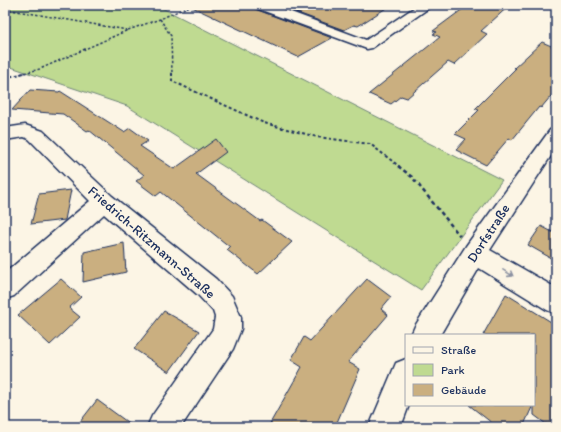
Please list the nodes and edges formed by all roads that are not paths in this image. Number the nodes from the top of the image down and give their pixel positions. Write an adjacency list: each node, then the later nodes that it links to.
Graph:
1 (260, 5): 2 (street)
2 (427, 5)
3 (5, 134): 5 (street, Friedrich-Ritzmann-Straße)
4 (556, 134): 6 (street, Dorfstraße)
5 (104, 202): 7 (street); 11 (street, Friedrich-Ritzmann-Straße)
6 (474, 253): 8 (street, one-way to 8); 9 (street, Dorfstraße)
7 (5, 288)
8 (556, 302)
9 (426, 334)
10 (405, 376): 12 (street)
11 (163, 427)
12 (385, 427)

